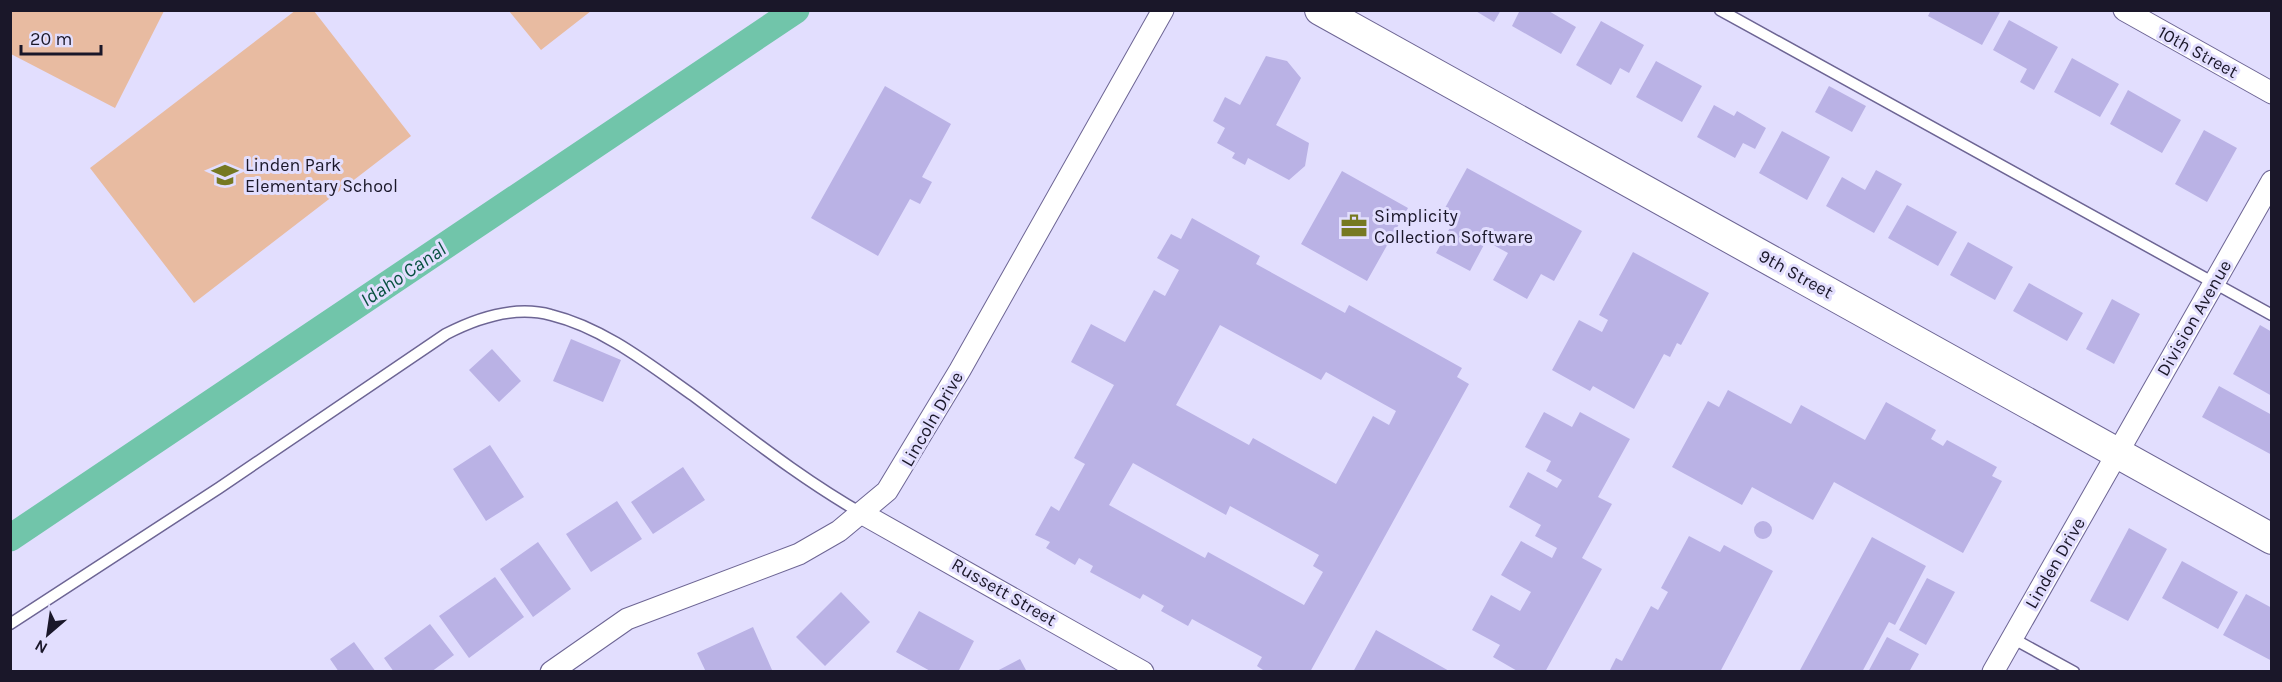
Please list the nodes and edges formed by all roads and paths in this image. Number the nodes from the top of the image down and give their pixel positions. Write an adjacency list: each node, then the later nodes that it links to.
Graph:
1 (1163, 10): 10 (street, Lincoln Drive)
2 (1320, 10): 9 (street, 9th Street)
3 (1720, 10): 7 (lane)
4 (2124, 10): 5 (street, 10th Street)
5 (2271, 93)
6 (2271, 181): 7 (street, Division Avenue)
7 (2214, 284): 8 (lane); 9 (street, Division Avenue)
8 (2271, 315)
9 (2116, 455): 11 (street, 9th Street); 13 (street, Linden Drive)
10 (863, 514): 12 (lane); 14 (street, Russett Street); 15 (street, Lincoln Drive)
11 (2271, 539)
12 (10, 624)
13 (2012, 638): 16 (street, Linden Drive); 17 (lane)
14 (1142, 671)
15 (551, 672)
16 (1993, 672)
17 (2074, 672)

